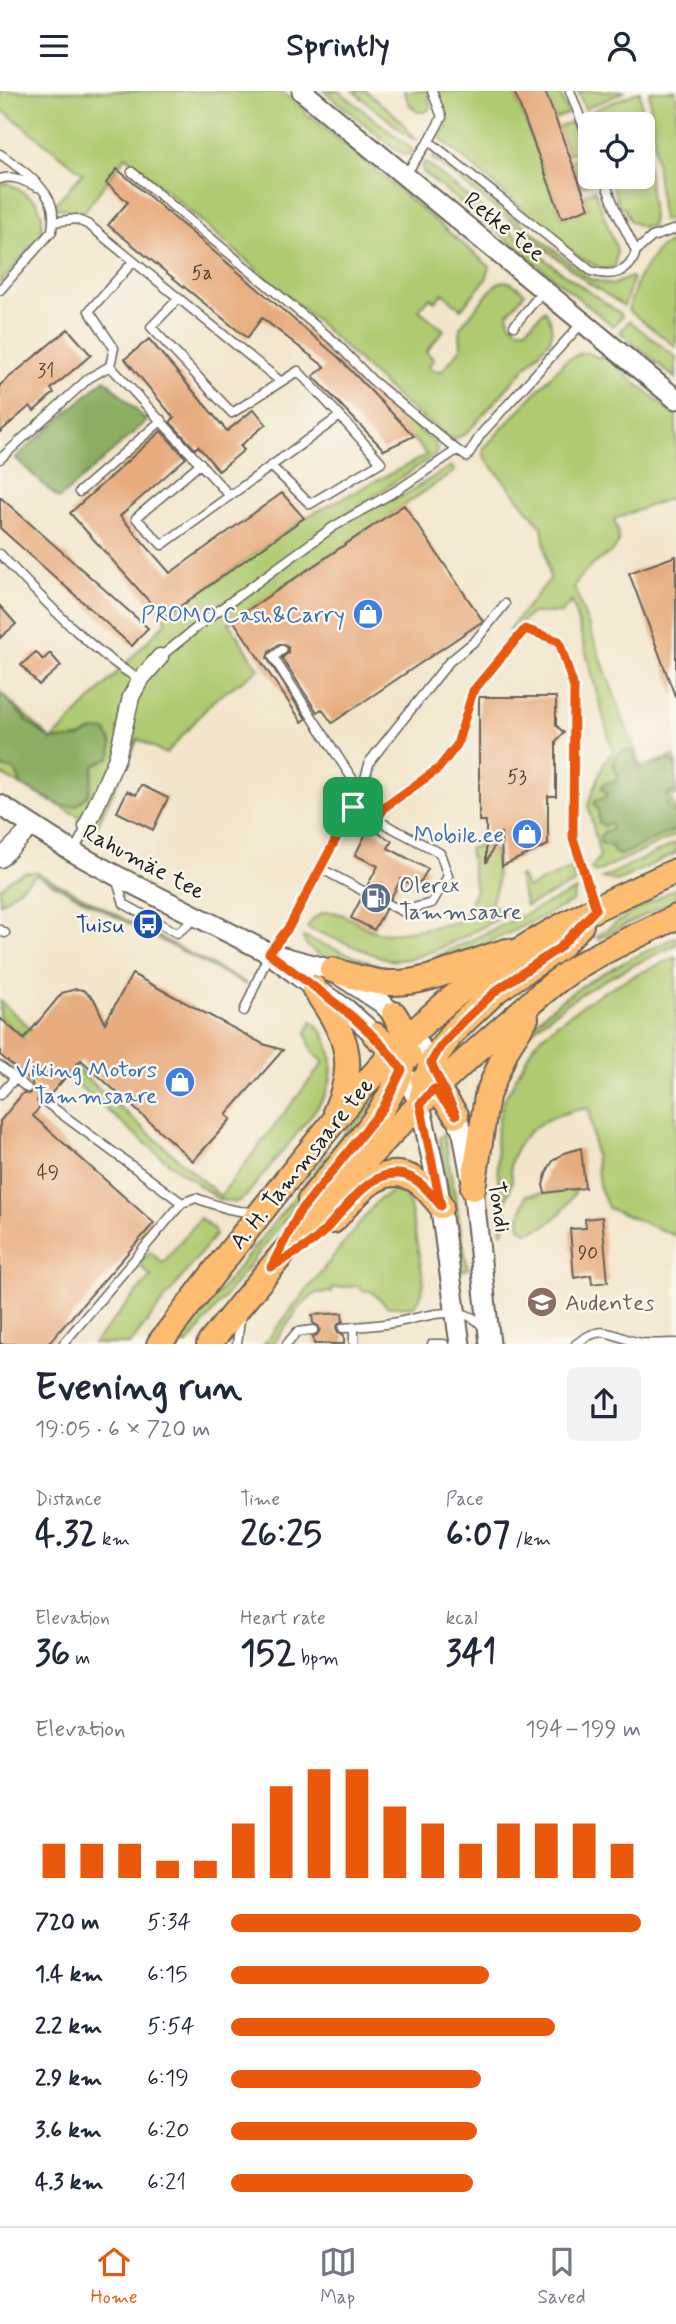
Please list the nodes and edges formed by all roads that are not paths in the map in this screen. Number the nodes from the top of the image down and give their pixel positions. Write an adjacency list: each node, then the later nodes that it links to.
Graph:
1 (302, 91): 8 (street, Retke tee)
2 (432, 91): 5 (lane)
3 (570, 91): 4 (lane)
4 (578, 112)
5 (429, 141): 8 (lane); 14 (lane)
6 (0, 154): 10 (lane)
7 (132, 172): 26 (lane)
8 (405, 175): 17 (street, Retke tee)
9 (0, 179): 10 (lane)
10 (40, 188): 12 (lane)
11 (608, 189): 14 (lane)
12 (53, 222): 15 (lane); 16 (lane)
13 (676, 229): 14 (lane)
14 (636, 251)
15 (132, 262): 18 (lane); 21 (lane)
16 (0, 290)
17 (544, 290): 19 (street, Retke tee); 20 (lane)
18 (178, 299): 22 (lane); 22 (lane)
19 (583, 322): 23 (street, Retke tee); 26 (lane)
20 (514, 326)
21 (110, 366): 25 (lane); 27 (lane)
22 (280, 381): 24 (lane)
23 (676, 399)
24 (340, 416): 29 (lane); 29 (lane)
25 (162, 420): 28 (lane); 30 (lane)
26 (457, 450): 35 (lane)
27 (0, 459)
28 (201, 463): 31 (lane); 31 (lane)
29 (271, 466): 31 (lane)
30 (79, 492)
31 (230, 496)
32 (0, 554): 36 (lane)
33 (505, 604): 37 (lane)
34 (282, 650): 37 (lane)
35 (159, 657): 36 (street)
36 (140, 680): 42 (street)
37 (360, 792): 39 (lane)
38 (0, 805): 41 (street, Rahumäe tee)
39 (353, 807): 40 (lane); 45 (lane)
40 (377, 820): 48 (lane); 49 (lane)
41 (33, 826): 43 (street, Rahumäe tee); 44 (street)
42 (88, 826): 43 (lane)
43 (73, 852): 52 (street, Rahumäe tee)
44 (0, 859)
45 (320, 868): 47 (lane); 52 (lane)
46 (676, 871): 49 (main road)
47 (363, 891)
48 (388, 904)
49 (596, 909): 51 (main road); 62 (main road, A. H. Tammsaare tee)
50 (676, 917): 55 (main road)
51 (524, 947): 53 (main road); 59 (main road)
52 (269, 953): 53 (street, Rahumäe tee); 54 (street, Rahumäe tee); 56 (lane)
53 (332, 970): 57 (street, Rahumäe tee)
54 (314, 988): 58 (street, Rahumäe tee); 67 (main road)
55 (549, 988): 62 (main road); 68 (main road)
56 (244, 1011)
57 (394, 1014): 59 (main road)
58 (374, 1035): 59 (main road)
59 (402, 1050): 62 (main road); 62 (street); 67 (main road, A. H. Tammsaare tee); 72 (main road)
60 (0, 1066): 61 (lane)
61 (15, 1078): 63 (lane); 64 (lane)
62 (430, 1084): 66 (main road); 70 (street); 72 (main road, A. H. Tammsaare tee)
63 (27, 1088)
64 (0, 1095)
65 (44, 1101): 69 (lane)
66 (456, 1115): 68 (street, Tondi)
67 (325, 1131): 71 (main road, A. H. Tammsaare tee)
68 (473, 1188): 78 (street, Tondi)
69 (182, 1203): 71 (lane); 80 (lane)
70 (441, 1206): 72 (main road); 74 (street)
71 (260, 1212): 81 (main road, A. H. Tammsaare tee)
72 (271, 1267): 73 (main road, A. H. Tammsaare tee)
73 (244, 1300): 82 (main road, A. H. Tammsaare tee); 83 (lane)
74 (457, 1314): 75 (lane); 78 (lane); 88 (street)
75 (354, 1327): 76 (lane); 85 (lane)
76 (343, 1328)
77 (313, 1330): 84 (lane)
78 (490, 1342)
79 (676, 1343): 89 (lane)
80 (63, 1344)
81 (159, 1344)
82 (209, 1344)
83 (237, 1344)
84 (287, 1344)
85 (355, 1344)
86 (432, 1344): 87 (lane)
87 (444, 1344)
88 (460, 1344)
89 (576, 1344)

